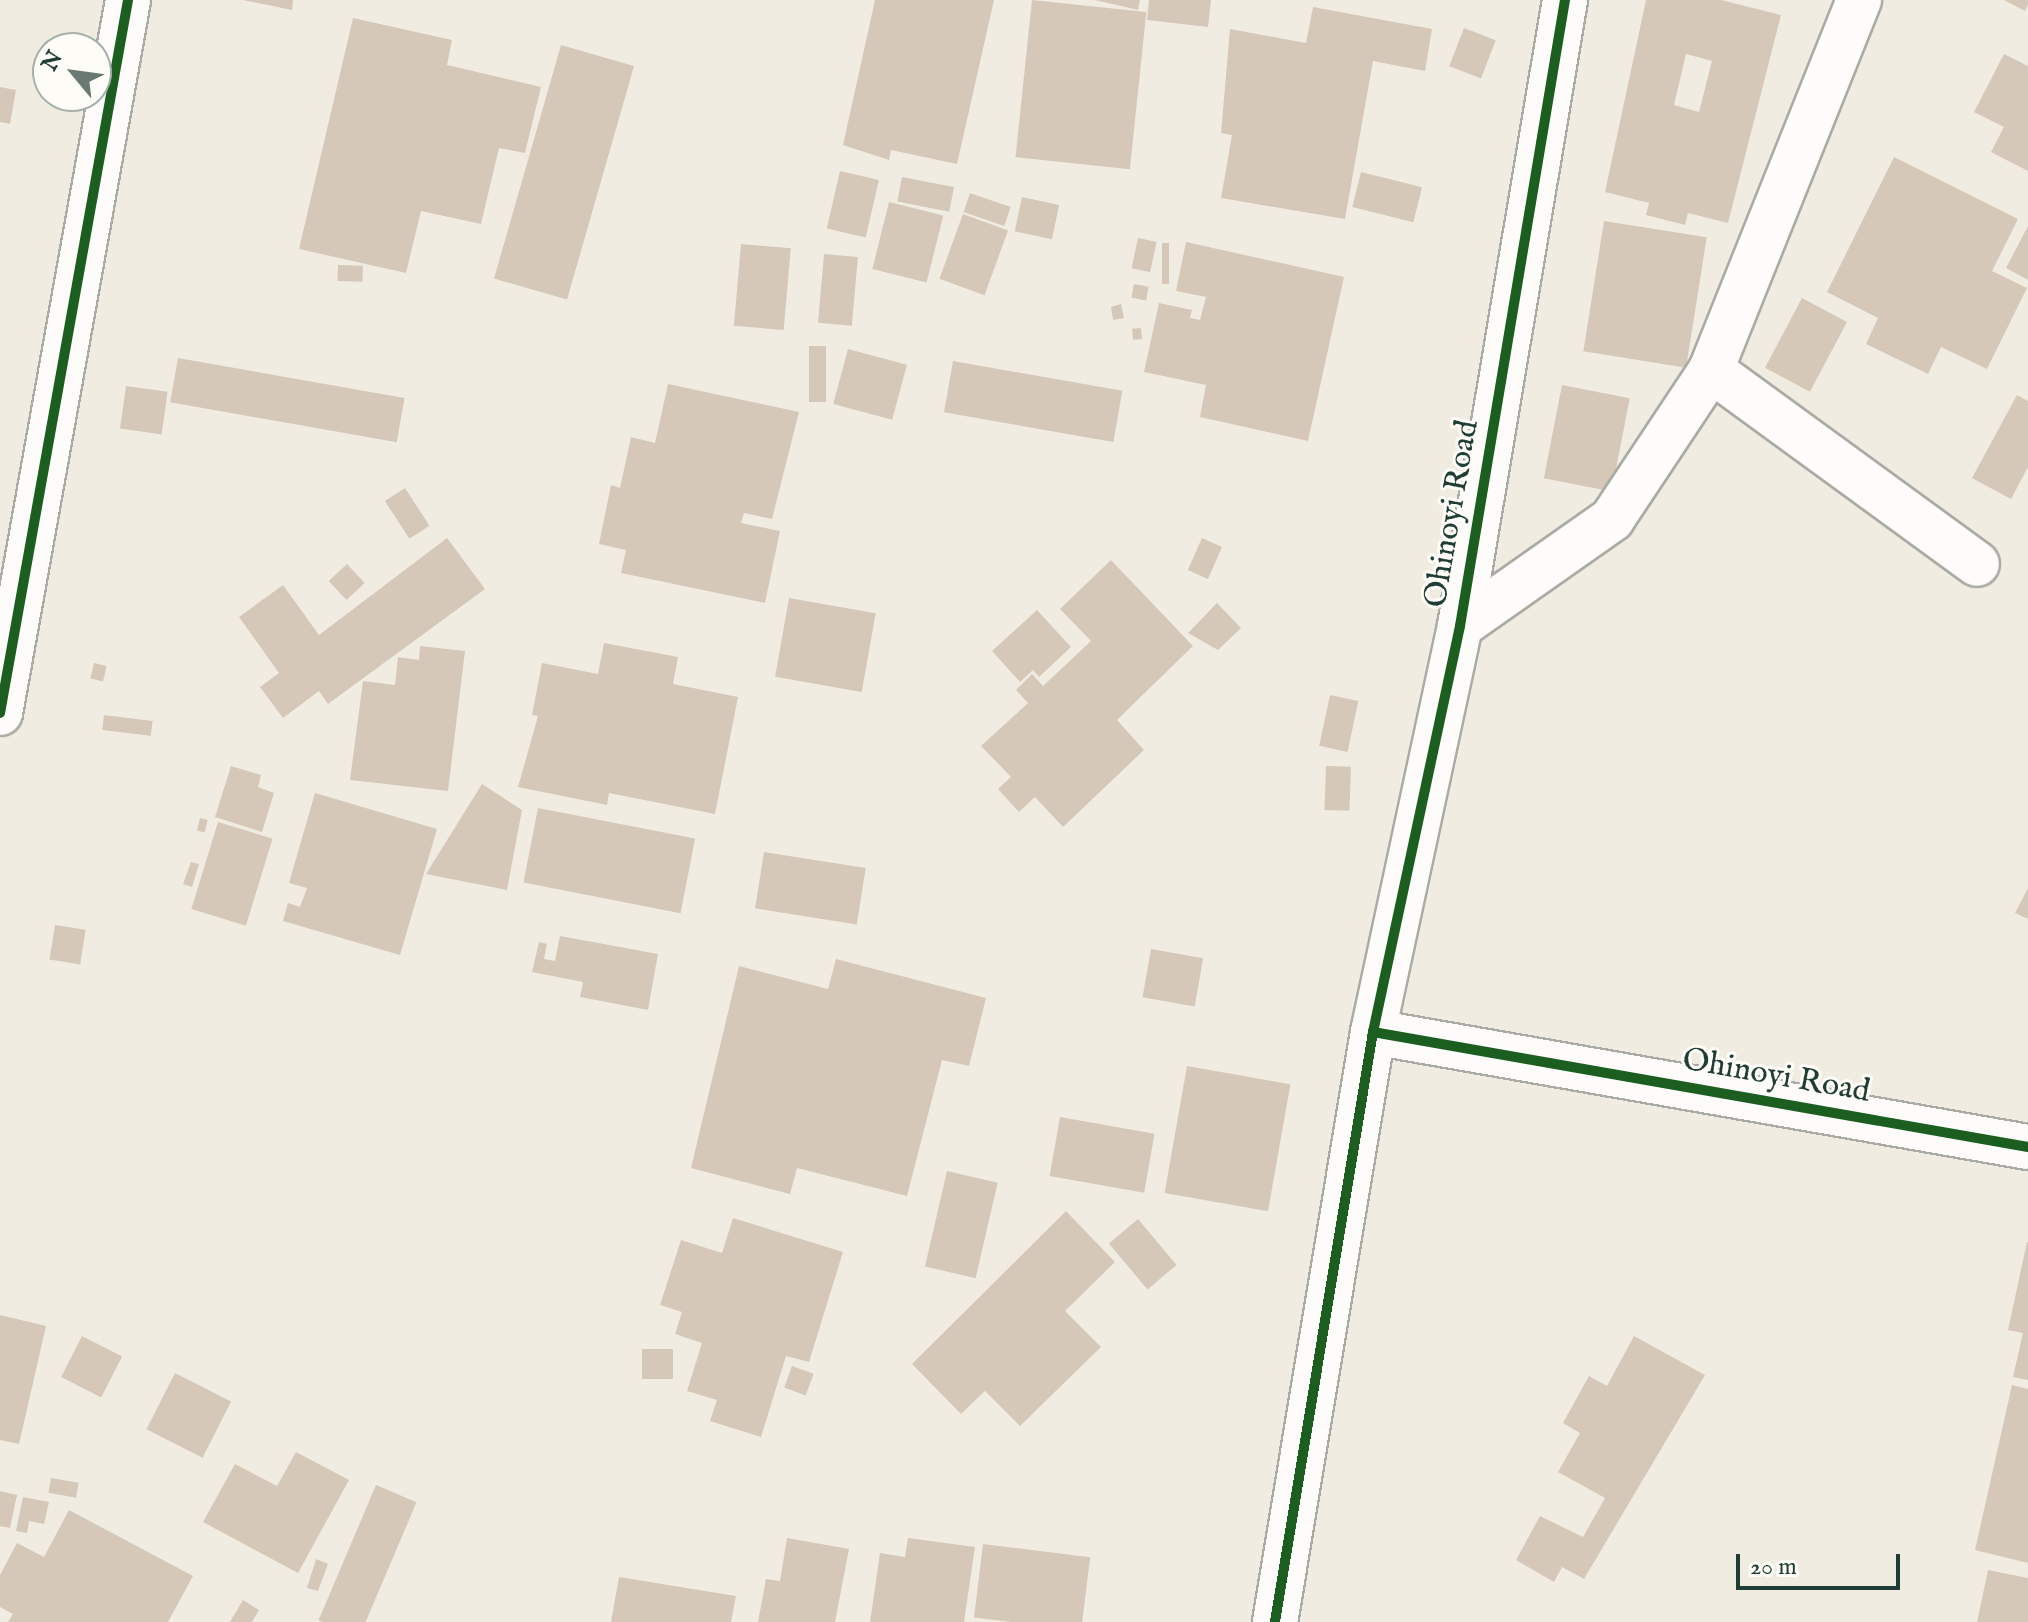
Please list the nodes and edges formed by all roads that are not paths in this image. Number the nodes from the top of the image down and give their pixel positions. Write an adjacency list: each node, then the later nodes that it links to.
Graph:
1 (128, 0): 7 (street)
2 (1565, 0): 6 (street, Ohinoyi Road)
3 (1859, 0): 4 (street)
4 (1711, 370): 5 (street); 6 (street)
5 (1977, 564)
6 (1460, 626): 8 (street, Ohinoyi Road)
7 (0, 713)
8 (1373, 1032): 9 (street, Ohinoyi Road); 10 (street, Ohinoyi Road)
9 (2028, 1147)
10 (1275, 1622)

